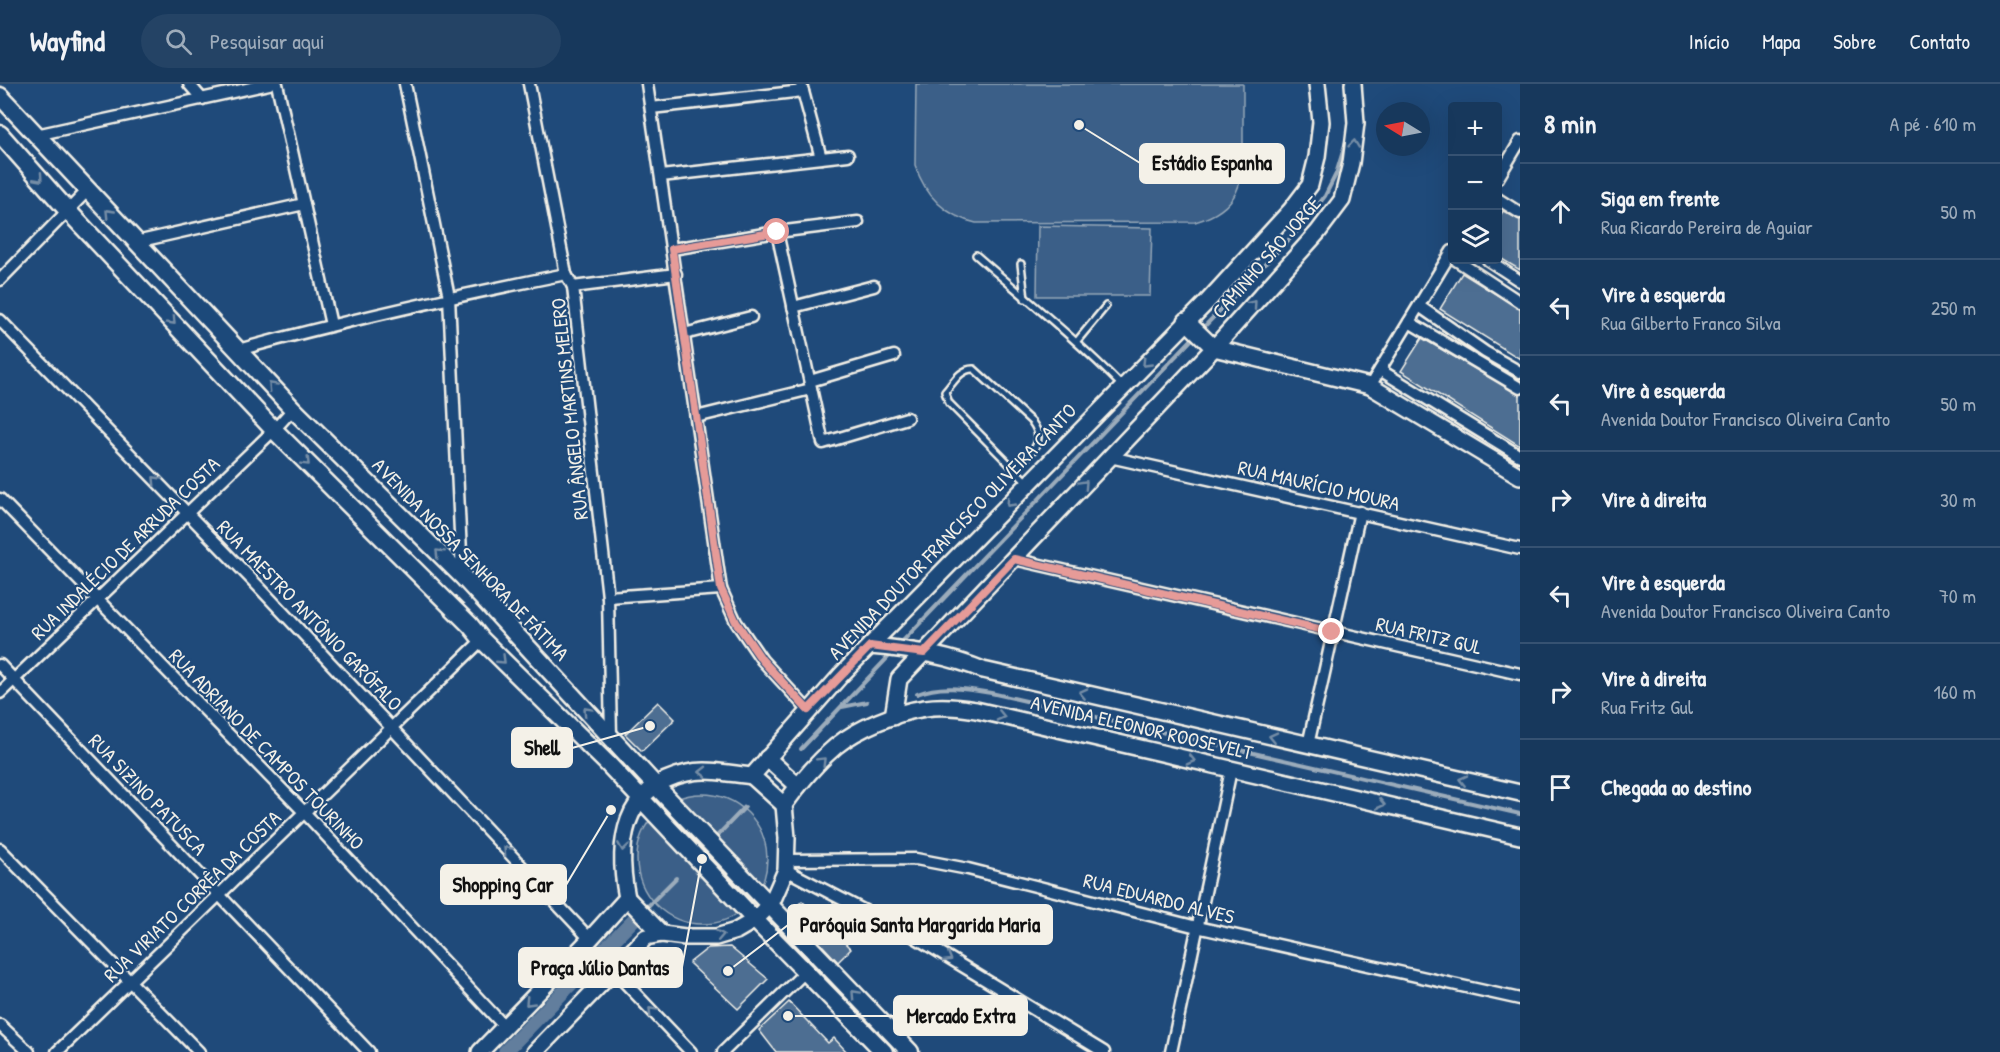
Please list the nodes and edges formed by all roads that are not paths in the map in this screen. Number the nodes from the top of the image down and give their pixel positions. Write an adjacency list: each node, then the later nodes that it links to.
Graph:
1 (189, 84): 11 (street)
2 (269, 84): 11 (street)
3 (277, 84): 22 (street)
4 (405, 84): 40 (street)
5 (529, 84): 34 (street, RUA ÂNGELO MARTINS MELERO)
6 (647, 84): 12 (street)
7 (1317, 84): 48 (street, CAMINHO SÃO JORGE)
8 (1353, 84): 53 (street, CAMINHO SÃO JORGE, one-way to 8)
9 (802, 88): 12 (street); 17 (street)
10 (0, 96): 14 (main road, AVENIDA NOSSA SENHORA DE FÁTIMA)
11 (202, 99): 14 (street)
12 (651, 108): 19 (street)
13 (0, 134): 23 (main road, one-way to 23)
14 (36, 135): 20 (main road, AVENIDA NOSSA SENHORA DE FÁTIMA)
15 (1520, 141): 18 (street)
16 (848, 155): 17 (street)
17 (820, 158): 19 (street)
18 (1502, 170)
19 (661, 176): 28 (street)
20 (88, 190): 23 (street); 27 (main road, AVENIDA NOSSA SENHORA DE FÁTIMA, one-way to 20)
21 (1502, 202): 24 (street)
22 (304, 204): 27 (street); 50 (street)
23 (68, 211): 36 (street); 65 (main road, one-way to 65)
24 (1520, 213)
25 (858, 222): 26 (street)
26 (777, 232): 28 (street); 45 (street)
27 (136, 242): 54 (main road, AVENIDA NOSSA SENHORA DE FÁTIMA)
28 (672, 249): 35 (street)
29 (976, 255): 41 (lane)
30 (1448, 263): 44 (street)
31 (1021, 264): 41 (lane)
32 (1465, 264): 42 (street)
33 (1494, 264): 37 (street)
34 (566, 274): 39 (street, RUA ÂNGELO MARTINS MELERO); 40 (street)
35 (676, 274): 39 (street); 51 (street)
36 (0, 280)
37 (1520, 281)
38 (874, 286): 45 (street)
39 (573, 287): 78 (street, RUA ÂNGELO MARTINS MELERO)
40 (449, 297): 50 (street); 76 (street)
41 (1025, 299): 52 (lane)
42 (1520, 302)
43 (1106, 306): 52 (lane)
44 (1419, 306): 49 (street); 57 (street)
45 (794, 307): 58 (street)
46 (751, 317): 51 (street)
47 (0, 320): 72 (street, RUA MAESTRO ANTÔNIO GARÓFALO, one-way to 47)
48 (1188, 322): 53 (street); 60 (street, AVENIDA DOUTOR FRANCISCO OLIVEIRA CANTO, one-way to 60)
49 (1409, 322): 56 (street); 61 (street)
50 (331, 325): 54 (street)
51 (684, 334): 63 (street)
52 (1077, 341): 60 (lane)
53 (1209, 343): 59 (street); 67 (street)
54 (238, 350): 62 (main road, AVENIDA NOSSA SENHORA DE FÁTIMA, one-way to 54)
55 (894, 356): 58 (street)
56 (1380, 369): 59 (street); 66 (street)
57 (1520, 372)
58 (811, 385): 63 (street); 64 (street)
59 (1370, 386): 69 (street)
60 (1123, 387): 70 (street, AVENIDA DOUTOR FRANCISCO OLIVEIRA CANTO)
61 (1520, 388)
62 (293, 409): 65 (street, RUA INDALÉCIO DE ARRUDA COSTA); 76 (main road, AVENIDA NOSSA SENHORA DE FÁTIMA, one-way to 62)
63 (696, 417): 77 (street)
64 (907, 418)
65 (274, 430): 72 (street, RUA INDALÉCIO DE ARRUDA COSTA); 81 (main road, one-way to 81)
66 (1520, 456)
67 (1110, 457): 73 (street, RUA MAURÍCIO MOURA); 75 (street, one-way to 67)
68 (1014, 469): 68 (lane); 70 (lane)
69 (1520, 476)
70 (1028, 484): 82 (street, AVENIDA DOUTOR FRANCISCO OLIVEIRA CANTO, one-way to 82)
71 (0, 499): 79 (street, RUA ADRIANO DE CAMPOS TOURINHO)
72 (187, 512): 79 (street, RUA INDALÉCIO DE ARRUDA COSTA); 90 (street, RUA MAESTRO ANTÔNIO GARÓFALO)
73 (1360, 512): 74 (street, RUA MAURÍCIO MOURA); 80 (street)
74 (1520, 549)
75 (1014, 559): 80 (street, RUA FRITZ GUL); 83 (street)
76 (462, 576): 91 (main road, AVENIDA NOSSA SENHORA DE FÁTIMA, one-way to 76)
77 (721, 589): 78 (street); 88 (street)
78 (608, 597): 91 (street, RUA ÂNGELO MARTINS MELERO)
79 (97, 601): 86 (street, RUA INDALÉCIO DE ARRUDA COSTA); 101 (street, RUA ADRIANO DE CAMPOS TOURINHO)
80 (1332, 632): 85 (street, RUA FRITZ GUL); 92 (street)
81 (482, 640): 90 (street, RUA VIRIATO CORRÊA DA COSTA); 99 (main road, one-way to 99)
82 (874, 646): 83 (street, AVENIDA ELEONOR ROOSEVELT); 88 (street, AVENIDA DOUTOR FRANCISCO OLIVEIRA CANTO)
83 (924, 653): 89 (street); 92 (street, AVENIDA ELEONOR ROOSEVELT, one-way to 83)
84 (0, 665): 86 (street, RUA SIZINO PATUSCA)
85 (1520, 674)
86 (14, 679): 87 (street, RUA INDALÉCIO DE ARRUDA COSTA); 105 (street, RUA SIZINO PATUSCA)
87 (0, 693)
88 (808, 710): 93 (street, AVENIDA DOUTOR FRANCISCO OLIVEIRA CANTO)
89 (893, 717): 94 (street, AVENIDA ELEONOR ROOSEVELT, one-way to 94); 97 (street, AVENIDA ELEONOR ROOSEVELT, one-way to 89)
90 (391, 726): 101 (street, RUA VIRIATO CORRÊA DA COSTA); 111 (street, RUA MAESTRO ANTÔNIO GARÓFALO, one-way to 90)
91 (611, 736): 96 (main road, AVENIDA NOSSA SENHORA DE FÁTIMA)
92 (1308, 745): 98 (street, AVENIDA ELEONOR ROOSEVELT, one-way to 92)
93 (767, 758): 95 (street, AVENIDA DOUTOR FRANCISCO OLIVEIRA CANTO); 97 (street)
94 (1231, 770): 102 (street, AVENIDA ELEONOR ROOSEVELT, one-way to 102); 109 (street)
95 (752, 776): 96 (street, one-way to 96); 100 (street)
96 (655, 784): 99 (street); 107 (main road, AVENIDA NOSSA SENHORA DE FÁTIMA)
97 (798, 786): 100 (street, AVENIDA ELEONOR ROOSEVELT)
98 (1520, 793)
99 (641, 799): 106 (street, one-way to 106); 108 (main road)
100 (784, 805): 104 (street)
101 (304, 812): 105 (street, RUA VIRIATO CORRÊA DA COSTA); 117 (street, RUA ADRIANO DE CAMPOS TOURINHO)
102 (1520, 836)
103 (0, 849): 114 (street)
104 (786, 865): 107 (street); 109 (street, RUA EDUARDO ALVES); 128 (street, one-way to 128)
105 (220, 895): 114 (street, RUA VIRIATO CORRÊA DA COSTA); 121 (street, RUA SIZINO PATUSCA)
106 (630, 902): 110 (street); 111 (street)
107 (771, 904): 108 (street); 127 (main road, AVENIDA NOSSA SENHORA DE FÁTIMA, one-way to 107)
108 (755, 920): 110 (street, one-way to 108); 113 (main road)
109 (1197, 927): 115 (street, RUA EDUARDO ALVES); 129 (street)
110 (662, 934): 112 (street)
111 (590, 939): 117 (street, one-way to 117)
112 (614, 971): 123 (street); 124 (street, one-way to 112)
113 (806, 971): 125 (street); 126 (main road)
114 (131, 981): 119 (street, RUA VIRIATO CORRÊA DA COSTA); 120 (street)
115 (1520, 999)
116 (0, 1025): 118 (street)
117 (505, 1027): 122 (street)
118 (28, 1052)
119 (57, 1052)
120 (199, 1052)
121 (369, 1052)
122 (480, 1052)
123 (535, 1052)
124 (691, 1052)
125 (723, 1052)
126 (884, 1052)
127 (910, 1052)
128 (1104, 1052)
129 (1171, 1052)

